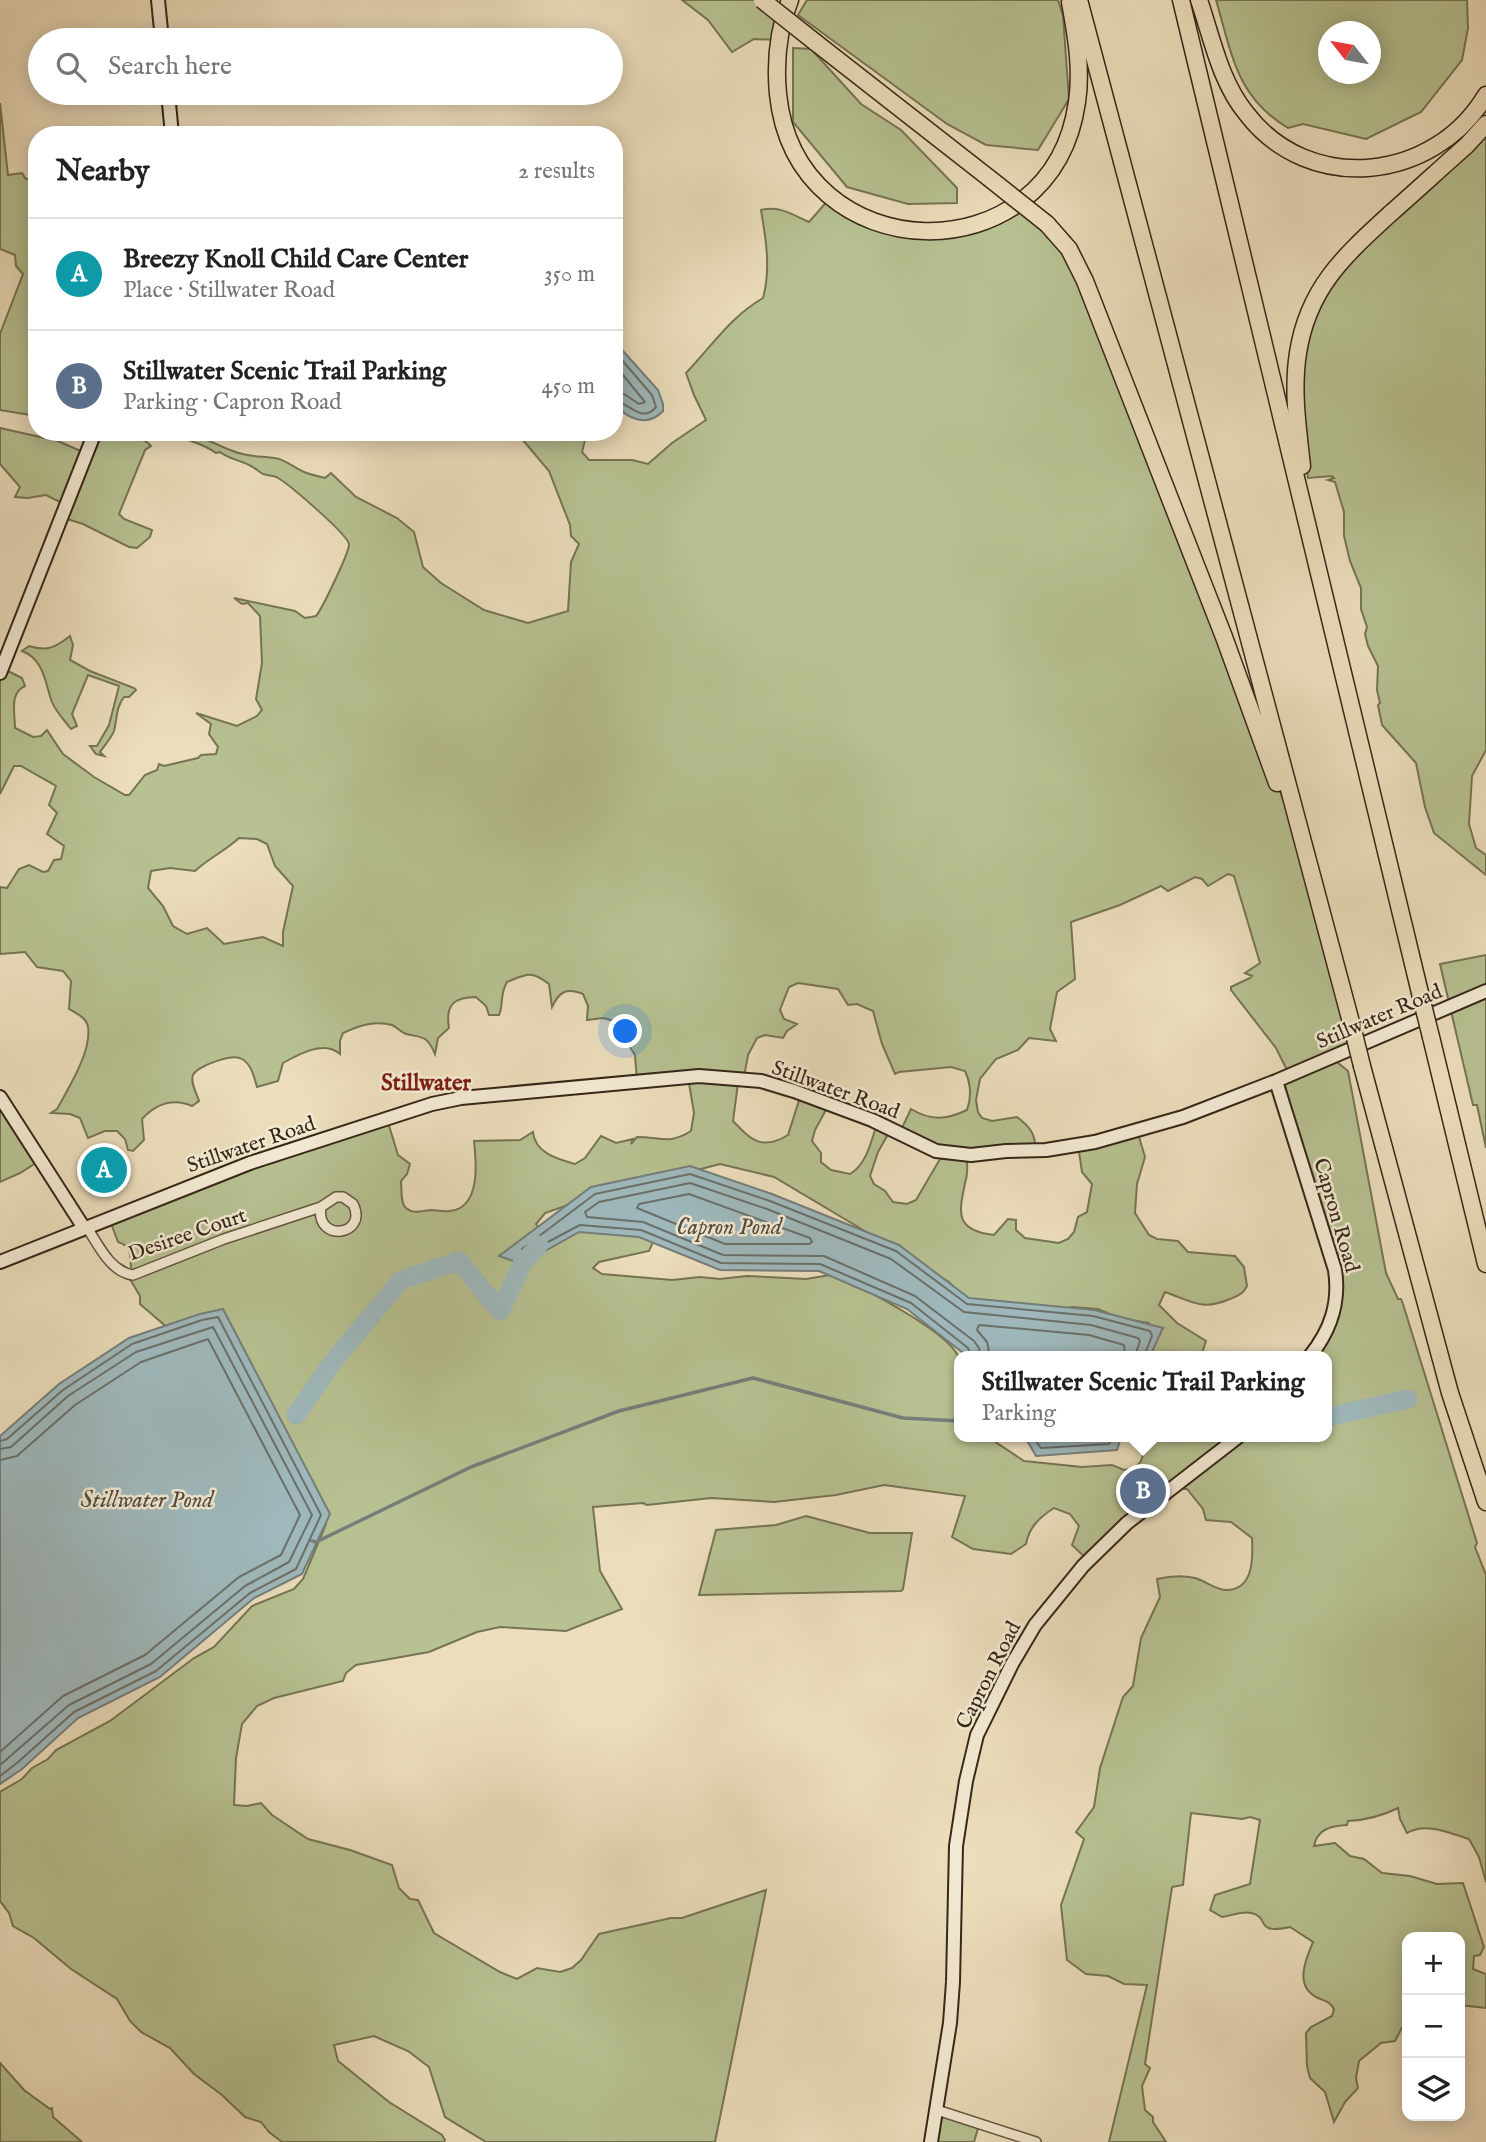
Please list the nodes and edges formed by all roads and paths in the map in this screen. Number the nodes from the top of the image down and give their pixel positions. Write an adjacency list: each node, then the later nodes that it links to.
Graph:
1 (158, 0): 8 (street)
2 (762, 0): 16 (highway, bridge)
3 (790, 0): 4 (highway)
4 (1070, 0)
5 (1079, 0): 16 (highway)
6 (1181, 0): 14 (highway)
7 (1199, 0): 9 (highway)
8 (161, 28)
9 (1486, 95)
10 (169, 105): 12 (street)
11 (1486, 124): 14 (highway)
12 (171, 126)
13 (91, 441): 15 (street)
14 (1312, 541): 23 (highway, bridge)
15 (0, 673)
16 (1316, 891): 26 (highway, bridge)
17 (1486, 991): 18 (street, Stillwater Road)
18 (1276, 1081): 21 (street, Stillwater Road); 24 (street, Capron Road)
19 (0, 1097): 21 (street)
20 (321, 1207): 20 (street, Desiree Court); 21 (street, Desiree Court)
21 (85, 1227): 22 (street, Stillwater Road)
22 (0, 1262)
23 (1486, 1265)
24 (1314, 1351)
25 (1231, 1442): 27 (street, Capron Road)
26 (1486, 1502)
27 (937, 2110): 28 (street, Capron Road); 29 (street)
28 (931, 2142)
29 (1036, 2142)

